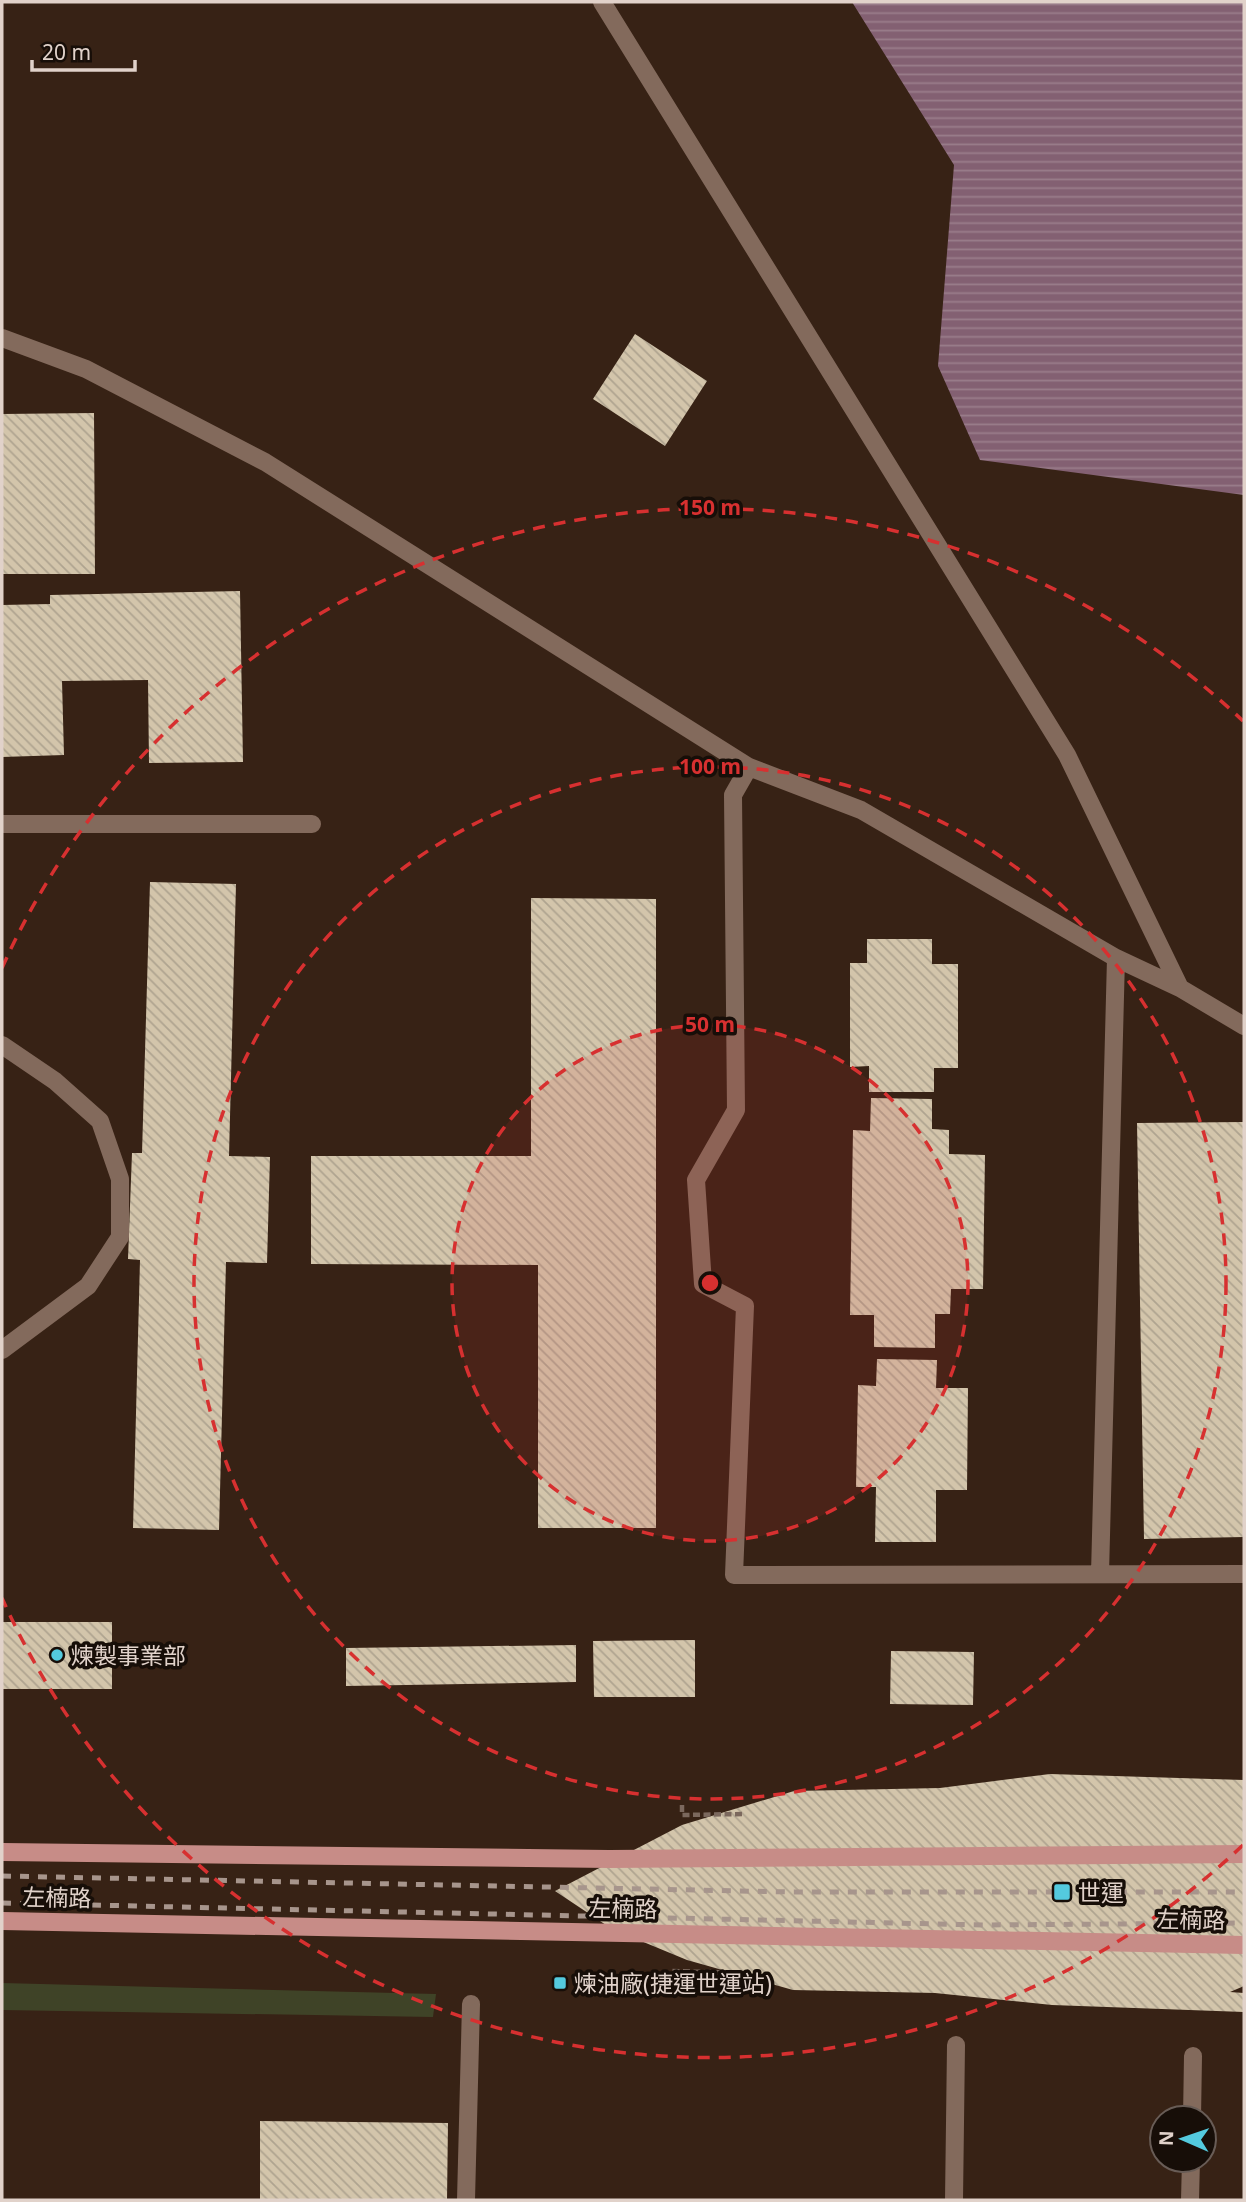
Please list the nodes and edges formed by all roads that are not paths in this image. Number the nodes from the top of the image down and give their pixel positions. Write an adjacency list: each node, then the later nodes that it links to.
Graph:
1 (602, 2): 7 (street)
2 (2, 338): 3 (street)
3 (749, 767): 6 (street); 11 (street)
4 (2, 824): 5 (street)
5 (312, 824)
6 (1116, 958): 7 (street); 11 (street)
7 (1180, 988): 8 (street)
8 (1244, 1026)
9 (2, 1045): 10 (street)
10 (2, 1350)
11 (1100, 1574): 12 (street)
12 (1244, 1574)
13 (2, 1852): 14 (main road, 左楠路)
14 (1244, 1854)
15 (2, 1921): 16 (main road, 左楠路)
16 (1244, 1945)
17 (471, 2004): 22 (street)
18 (956, 2045): 23 (street)
19 (1193, 2056): 20 (street)
20 (1192, 2104)
21 (1191, 2174): 24 (street)
22 (466, 2200)
23 (954, 2200)
24 (1190, 2200)

